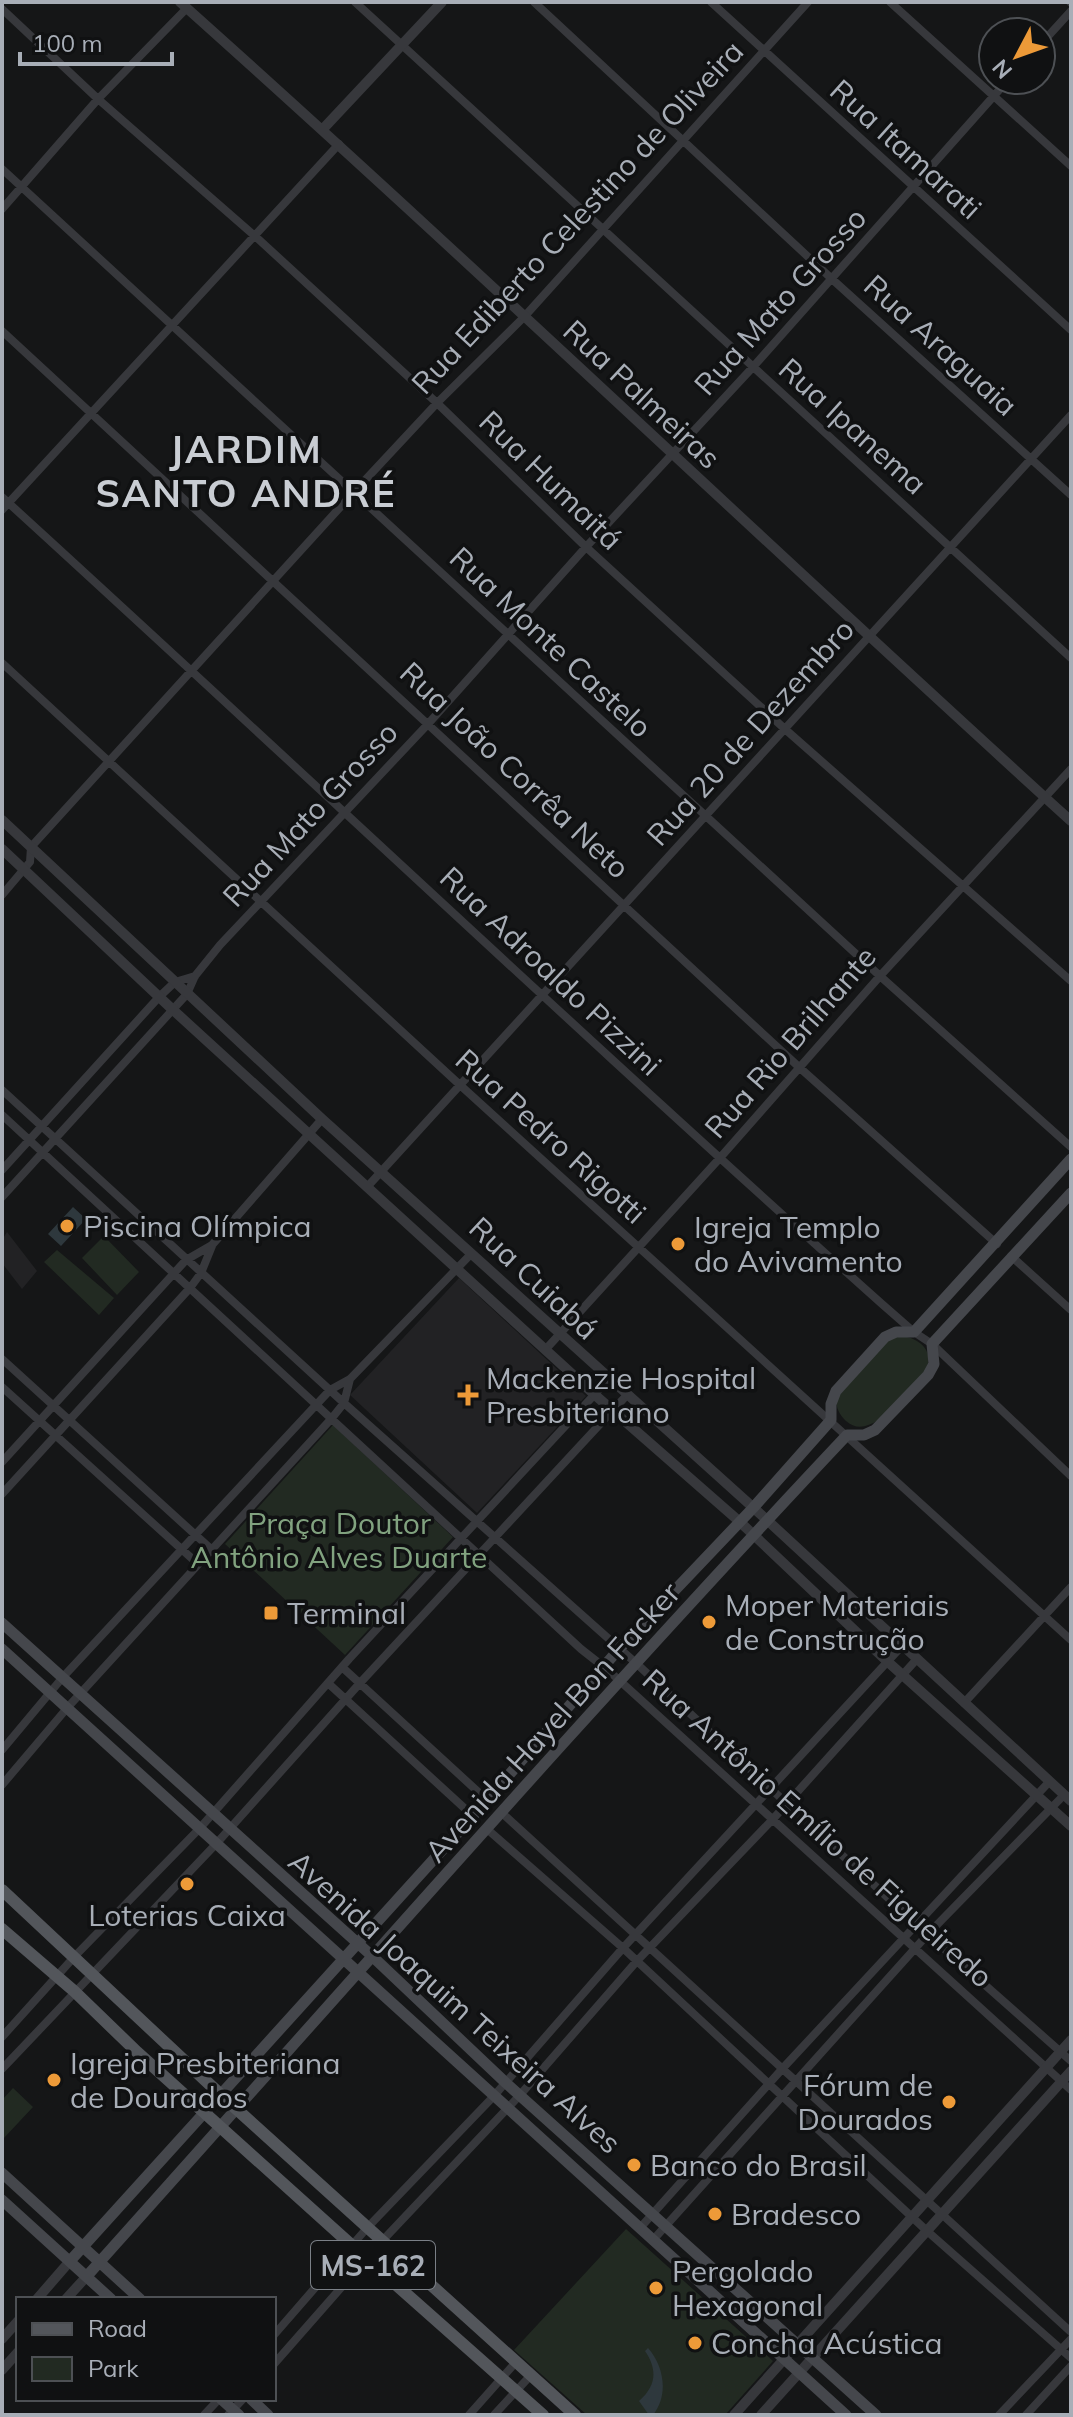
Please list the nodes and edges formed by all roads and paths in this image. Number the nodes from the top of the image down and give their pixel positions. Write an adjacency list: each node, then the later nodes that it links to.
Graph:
1 (355, 2): 11 (street, Rua Ipanema)
2 (442, 2): 11 (street)
3 (534, 2): 17 (street, Rua Araguaia)
4 (711, 2): 12 (street, Rua Itamarati)
5 (808, 2): 12 (street, Rua Ediberto Celestino de Oliveira)
6 (890, 2): 13 (street)
7 (183, 5): 15 (street); 16 (street, Rua Palmeiras)
8 (2, 9): 15 (street, Rua Humaitá)
9 (1071, 11): 10 (street)
10 (1057, 26)
11 (402, 45): 16 (street); 24 (street, Rua Ipanema)
12 (763, 51): 17 (street, Rua Ediberto Celestino de Oliveira); 22 (street, Rua Itamarati)
13 (977, 81)
14 (994, 96): 19 (street); 22 (street, Rua Mato Grosso)
15 (98, 99): 21 (street); 25 (street, Rua Humaitá)
16 (322, 130): 18 (street, Rua Palmeiras)
17 (684, 139): 24 (street, Rua Ediberto Celestino de Oliveira); 26 (street, Rua Araguaia)
18 (339, 144): 25 (street); 27 (street, Rua Palmeiras)
19 (1071, 166)
20 (2, 169): 21 (street, Rua Monte Castelo)
21 (21, 186): 23 (street); 28 (street, Rua Monte Castelo)
22 (914, 189): 26 (street, Rua Mato Grosso); 29 (street, Rua Itamarati)
23 (2, 209)
24 (604, 228): 27 (street, Rua Ediberto Celestino de Oliveira); 31 (street, Rua Ipanema)
25 (256, 237): 28 (street); 32 (street, Rua Humaitá)
26 (833, 280): 31 (street, Rua Mato Grosso); 36 (street, Rua Araguaia)
27 (524, 317): 32 (street, Rua Ediberto Celestino de Oliveira); 35 (street, Rua Palmeiras)
28 (171, 325): 33 (street); 37 (street, Rua Monte Castelo)
29 (1071, 330)
30 (2, 331): 33 (street, Rua João Corrêa Neto)
31 (753, 367): 35 (street, Rua Mato Grosso); 41 (street, Rua Ipanema)
32 (437, 403): 37 (street, Rua Ediberto Celestino de Oliveira); 40 (street, Rua Humaitá)
33 (90, 412): 39 (street); 42 (street, Rua João Corrêa Neto)
34 (1071, 415): 36 (street, Rua 20 de Dezembro)
35 (672, 455): 40 (street, Rua Mato Grosso); 44 (street, Rua Palmeiras)
36 (1032, 459): 38 (street, Rua Araguaia); 41 (street, Rua 20 de Dezembro)
37 (354, 492): 42 (street, Rua Ediberto Celestino de Oliveira); 43 (street, Rua Monte Castelo)
38 (1071, 495)
39 (4, 504): 47 (street, Rua Adroaldo Pizzini)
40 (586, 547): 43 (street, Rua Mato Grosso); 49 (street, Rua Humaitá)
41 (951, 548): 44 (street, Rua 20 de Dezembro); 45 (street, Rua Ipanema)
42 (274, 580): 47 (street, Rua Ediberto Celestino de Oliveira); 48 (street, Rua João Corrêa Neto)
43 (508, 635): 48 (street, Rua Mato Grosso); 54 (street, Rua Monte Castelo)
44 (870, 636): 49 (street, Rua 20 de Dezembro); 52 (street, Rua Palmeiras)
45 (1071, 658)
46 (2, 663): 50 (street, Rua Pedro Rigotti)
47 (193, 671): 50 (street, Rua Ediberto Celestino de Oliveira); 53 (street, Rua Adroaldo Pizzini)
48 (428, 724): 53 (street, Rua Mato Grosso); 63 (street, Rua João Corrêa Neto)
49 (786, 730): 54 (street, Rua 20 de Dezembro); 60 (street, Rua Humaitá)
50 (108, 764): 57 (street, Rua Ediberto Celestino de Oliveira); 62 (street, Rua Pedro Rigotti)
51 (1071, 769): 52 (street, Rua Rio Brilhante)
52 (1046, 798): 56 (street, Rua Palmeiras); 60 (street, Rua Rio Brilhante)
53 (344, 814): 62 (street, Rua Mato Grosso); 69 (street, Rua Adroaldo Pizzini)
54 (706, 816): 63 (street, Rua 20 de Dezembro); 65 (street, Rua Monte Castelo)
55 (2, 820): 57 (street, Rua Cuiabá)
56 (1071, 821)
57 (31, 847): 59 (street, Rua Ediberto Celestino de Oliveira); 67 (street, Rua Cuiabá)
58 (2, 849): 59 (street, Rua Cuiabá)
59 (25, 869): 61 (street, Rua Ediberto Celestino de Oliveira); 70 (street, Rua Cuiabá)
60 (963, 887): 65 (street, Rua Rio Brilhante); 66 (street, Rua Humaitá)
61 (2, 895)
62 (260, 902): 64 (street, Rua Mato Grosso); 73 (street, Rua Pedro Rigotti)
63 (624, 904): 69 (street, Rua 20 de Dezembro); 72 (street, Rua João Corrêa Neto)
64 (195, 976): 67 (street); 68 (street, Rua Mato Grosso)
65 (880, 976): 72 (street, Rua Rio Brilhante); 81 (street, Rua Monte Castelo)
66 (1071, 981)
67 (175, 982): 68 (street, Rua Cuiabá); 70 (street)
68 (187, 994): 71 (street, Rua Mato Grosso); 76 (street, Rua Cuiabá)
69 (541, 996): 73 (street, Rua 20 de Dezembro); 83 (street, Rua Adroaldo Pizzini)
70 (159, 997): 71 (street, Rua Cuiabá); 77 (street)
71 (172, 1009): 78 (street, Rua Cuiabá); 79 (street, Rua Mato Grosso)
72 (800, 1068): 83 (street, Rua Rio Brilhante); 90 (street, Rua João Corrêa Neto)
73 (460, 1085): 86 (street, Rua 20 de Dezembro); 92 (street, Rua Pedro Rigotti)
74 (2, 1090): 77 (street, Rua Antônio Emílio de Figueiredo)
75 (2, 1115): 80 (street, Rua Antônio Emílio de Figueiredo)
76 (322, 1119): 78 (street); 86 (street, Rua Cuiabá)
77 (41, 1127): 79 (street, Rua Antônio Emílio de Figueiredo); 80 (street)
78 (309, 1133): 87 (street, Rua Cuiabá); 91 (street)
79 (54, 1139): 82 (street, Rua Mato Grosso); 95 (street, Rua Antônio Emílio de Figueiredo)
80 (29, 1140): 82 (street, Rua Antônio Emílio de Figueiredo); 85 (street)
81 (1071, 1147)
82 (42, 1153): 89 (street, Rua Mato Grosso); 98 (street, Rua Antônio Emílio de Figueiredo)
83 (719, 1159): 92 (street, Rua Rio Brilhante); 101 (street, Rua Adroaldo Pizzini)
84 (1071, 1159): 90 (main road, Avenida Hayel Bon Facker)
85 (2, 1170)
86 (381, 1171): 87 (street, Rua 20 de Dezembro); 93 (street, Rua Cuiabá)
87 (368, 1186): 96 (street, Rua Cuiabá)
88 (1071, 1193): 94 (main road, Avenida Hayel Bon Facker)
89 (2, 1197)
90 (997, 1244): 101 (main road, Avenida Hayel Bon Facker)
91 (212, 1245): 95 (street); 97 (street)
92 (639, 1248): 102 (street, Rua Rio Brilhante); 118 (street, Rua Pedro Rigotti)
93 (471, 1254): 96 (street); 102 (street, Rua Cuiabá)
94 (1011, 1256): 100 (street); 103 (main road, Avenida Hayel Bon Facker)
95 (186, 1260): 97 (street, Rua Antônio Emílio de Figueiredo); 98 (street)
96 (457, 1268): 104 (street, Rua Cuiabá); 107 (street)
97 (201, 1273): 99 (street); 110 (street, Rua Antônio Emílio de Figueiredo)
98 (174, 1274): 99 (street, Rua Antônio Emílio de Figueiredo); 115 (street)
99 (190, 1288): 114 (street, Rua Antônio Emílio de Figueiredo); 120 (street)
100 (1071, 1310)
101 (914, 1332): 103 (street, Rua Adroaldo Pizzini); 118 (main road, Avenida Hayel Bon Facker)
102 (560, 1334): 104 (street, Rua Rio Brilhante); 108 (street, Rua Cuiabá)
103 (932, 1344): 122 (main road, Avenida Hayel Bon Facker); 126 (street, Rua Adroaldo Pizzini)
104 (546, 1349): 111 (street, Rua Cuiabá)
105 (2, 1359): 106 (street)
106 (15, 1371): 109 (street); 115 (street)
107 (350, 1379): 110 (street); 113 (street)
108 (608, 1380): 111 (street); 112 (street, Rua Cuiabá)
109 (2, 1386): 119 (street)
110 (330, 1390): 113 (street, Rua Antônio Emílio de Figueiredo); 114 (street)
111 (595, 1395): 116 (street, Rua Cuiabá); 131 (street)
112 (627, 1395): 116 (street); 121 (street, Rua Cuiabá)
113 (344, 1403): 117 (street); 131 (street, Rua Antônio Emílio de Figueiredo)
114 (318, 1404): 117 (street, Rua Antônio Emílio de Figueiredo); 132 (street)
115 (53, 1406): 119 (street); 120 (street)
116 (613, 1410): 124 (street, Rua Cuiabá); 134 (street)
117 (332, 1418): 135 (street, Rua Antônio Emílio de Figueiredo); 136 (street)
118 (831, 1420): 122 (street, Rua Pedro Rigotti); 128 (main road, Avenida Hayel Bon Facker)
119 (39, 1421): 123 (street); 125 (street)
120 (69, 1421): 123 (street); 132 (street)
121 (663, 1427): 124 (street); 128 (street, Rua Cuiabá)
122 (847, 1435): 129 (main road, Avenida Hayel Bon Facker); 141 (street, Rua Pedro Rigotti)
123 (56, 1436): 127 (street); 137 (street)
124 (650, 1442): 130 (street, Rua Cuiabá)
125 (2, 1462)
126 (1071, 1476)
127 (2, 1494)
128 (753, 1508): 129 (street, Rua Cuiabá); 130 (main road, Avenida Hayel Bon Facker)
129 (767, 1520): 133 (main road, Avenida Hayel Bon Facker); 144 (street, Rua Cuiabá)
130 (740, 1522): 133 (street, Rua Cuiabá); 146 (main road, Avenida Hayel Bon Facker)
131 (476, 1523): 134 (street, Rua Antônio Emílio de Figueiredo); 135 (street)
132 (197, 1534): 136 (street); 137 (street)
133 (752, 1535): 148 (street, Rua Cuiabá); 149 (main road, Avenida Hayel Bon Facker)
134 (495, 1538): 138 (street); 146 (street, Rua Antônio Emílio de Figueiredo)
135 (460, 1539): 138 (street, Rua Antônio Emílio de Figueiredo); 150 (street)
136 (211, 1549): 139 (street)
137 (183, 1551): 139 (street); 153 (street)
138 (479, 1555): 151 (street, Rua Antônio Emílio de Figueiredo); 155 (street)
139 (198, 1564): 158 (street)
140 (1071, 1587): 141 (street)
141 (1044, 1615): 143 (street, Rua Pedro Rigotti); 160 (street)
142 (2, 1623): 153 (main road, Avenida Joaquim Teixeira Alves)
143 (1071, 1640)
144 (901, 1647): 147 (street, Rua Cuiabá); 148 (street)
145 (2, 1649): 157 (main road, Avenida Joaquim Teixeira Alves)
146 (619, 1649): 149 (street, Rua Antônio Emílio de Figueiredo); 151 (main road, Avenida Hayel Bon Facker)
147 (916, 1660): 152 (street); 160 (street, Rua Cuiabá)
148 (888, 1662): 152 (street, Rua Cuiabá); 165 (street)
149 (637, 1664): 154 (main road, Avenida Hayel Bon Facker); 165 (street, Rua Antônio Emílio de Figueiredo)
150 (342, 1667): 155 (street); 156 (street)
151 (603, 1667): 154 (street, Rua Antônio Emílio de Figueiredo); 168 (main road, Avenida Hayel Bon Facker)
152 (904, 1675): 166 (street, Rua Cuiabá); 169 (street)
153 (63, 1677): 157 (street); 158 (main road, Avenida Joaquim Teixeira Alves)
154 (621, 1682): 170 (street, Rua Antônio Emílio de Figueiredo); 172 (main road, Avenida Hayel Bon Facker)
155 (360, 1683): 159 (street); 168 (street)
156 (329, 1684): 159 (street); 173 (street)
157 (51, 1693): 161 (main road, Avenida Joaquim Teixeira Alves); 162 (street)
158 (81, 1693): 161 (street); 173 (main road, Avenida Joaquim Teixeira Alves)
159 (346, 1699): 174 (street); 178 (street)
160 (964, 1703): 163 (street, Rua Cuiabá)
161 (68, 1707): 164 (street); 177 (main road, Avenida Joaquim Teixeira Alves)
162 (2, 1750)
163 (1049, 1782): 166 (street); 167 (street, Rua Cuiabá)
164 (2, 1785)
165 (771, 1790): 169 (street, Rua Antônio Emílio de Figueiredo); 170 (street)
166 (1036, 1795): 171 (street, Rua Cuiabá); 182 (street)
167 (1067, 1798): 171 (street)
168 (487, 1800): 174 (main road, Avenida Hayel Bon Facker)
169 (786, 1804): 175 (street); 182 (street, Rua Antônio Emílio de Figueiredo)
170 (757, 1806): 175 (street, Rua Antônio Emílio de Figueiredo); 185 (street)
171 (1051, 1808): 176 (street, Rua Cuiabá); 184 (street)
172 (502, 1813): 179 (main road, Avenida Hayel Bon Facker); 185 (street)
173 (213, 1814): 177 (street); 178 (main road, Avenida Joaquim Teixeira Alves)
174 (473, 1816): 187 (main road, Avenida Hayel Bon Facker)
175 (773, 1819): 186 (street, Rua Antônio Emílio de Figueiredo); 188 (street)
176 (1071, 1826)
177 (200, 1828): 180 (main road, Avenida Joaquim Teixeira Alves); 191 (street)
178 (229, 1829): 180 (street); 187 (main road, Avenida Joaquim Teixeira Alves)
179 (487, 1829): 189 (street); 192 (main road, Avenida Hayel Bon Facker)
180 (216, 1844): 193 (main road, Avenida Joaquim Teixeira Alves); 196 (street)
181 (2, 1890): 191 (main road, MS-162)
182 (916, 1924): 184 (street, Rua Antônio Emílio de Figueiredo); 186 (street)
183 (2, 1929): 197 (main road, MS-162)
184 (928, 1934): 190 (street); 203 (street, Rua Antônio Emílio de Figueiredo)
185 (636, 1935): 188 (street); 189 (street)
186 (905, 1938): 190 (street, Rua Antônio Emílio de Figueiredo); 205 (street)
187 (358, 1944): 192 (main road, Avenida Joaquim Teixeira Alves); 193 (main road, Avenida Hayel Bon Facker)
188 (650, 1947): 194 (street); 205 (street)
189 (623, 1948): 194 (street); 211 (street)
190 (917, 1948): 207 (street, Rua Antônio Emílio de Figueiredo); 209 (street)
191 (75, 1956): 196 (main road, MS-162); 197 (street)
192 (372, 1956): 195 (main road, Avenida Hayel Bon Facker); 211 (main road, Avenida Joaquim Teixeira Alves)
193 (343, 1959): 195 (main road, Avenida Joaquim Teixeira Alves); 214 (main road, Avenida Hayel Bon Facker)
194 (636, 1962): 212 (street); 215 (street)
195 (357, 1972): 216 (main road, Avenida Joaquim Teixeira Alves); 218 (main road, Avenida Hayel Bon Facker)
196 (91, 1973): 198 (street); 214 (main road, MS-162)
197 (57, 1977): 198 (main road, MS-162); 199 (street)
198 (74, 1991): 200 (street); 220 (main road, MS-162)
199 (17, 2020): 200 (street); 201 (street)
200 (34, 2034): 206 (street)
201 (2, 2037)
202 (1071, 2040): 203 (street)
203 (1060, 2052): 204 (street, Rua Antônio Emílio de Figueiredo); 207 (street)
204 (1071, 2061)
205 (783, 2068): 209 (street); 212 (street)
206 (2, 2069)
207 (1047, 2069): 210 (street, Rua Antônio Emílio de Figueiredo); 224 (street)
208 (1071, 2071): 210 (street)
209 (796, 2080): 217 (street); 224 (street)
210 (1061, 2082): 213 (street, Rua Antônio Emílio de Figueiredo); 226 (street)
211 (506, 2083): 215 (main road, Avenida Joaquim Teixeira Alves); 216 (street)
212 (769, 2084): 217 (street); 225 (street)
213 (1071, 2090)
214 (221, 2095): 218 (main road, MS-162); 220 (main road, Avenida Hayel Bon Facker)
215 (520, 2095): 219 (street); 225 (main road, Avenida Joaquim Teixeira Alves)
216 (493, 2097): 219 (main road, Avenida Joaquim Teixeira Alves); 229 (street)
217 (782, 2097): 227 (street); 228 (street)
218 (238, 2110): 221 (main road, Avenida Hayel Bon Facker); 229 (main road, MS-162)
219 (507, 2110): 230 (main road, Avenida Joaquim Teixeira Alves); 232 (street)
220 (205, 2114): 221 (main road, MS-162); 235 (main road, Avenida Hayel Bon Facker)
221 (221, 2128): 234 (main road, MS-162); 238 (main road, Avenida Hayel Bon Facker)
222 (2, 2173): 235 (main road)
223 (2, 2200): 237 (main road)
224 (927, 2202): 226 (street); 227 (street)
225 (653, 2214): 228 (main road, Avenida Joaquim Teixeira Alves); 230 (street)
226 (942, 2216): 231 (street); 245 (street)
227 (914, 2218): 231 (street); 249 (street)
228 (665, 2226): 233 (street); 249 (main road, Avenida Joaquim Teixeira Alves)
229 (367, 2228): 232 (main road); 234 (street)
230 (640, 2228): 233 (main road, Avenida Joaquim Teixeira Alves)
231 (927, 2231): 250 (street); 252 (street)
232 (383, 2240): 236 (street); 256 (main road, MS-162)
233 (653, 2240): 253 (main road, Avenida Joaquim Teixeira Alves)
234 (352, 2245): 236 (main road, MS-162); 246 (street)
235 (83, 2248): 237 (main road, Avenida Hayel Bon Facker); 238 (main road)
236 (367, 2259): 255 (street); 261 (main road, MS-162)
237 (70, 2261): 239 (main road); 240 (street)
238 (99, 2262): 239 (main road, Avenida Hayel Bon Facker); 243 (main road)
239 (87, 2276): 241 (street, Avenida Hayel Bon Facker); 242 (main road)
240 (39, 2297)
241 (68, 2297)
242 (109, 2297)
243 (138, 2297)
244 (16, 2323): 247 (street)
245 (1071, 2332)
246 (276, 2333)
247 (2, 2339)
248 (1071, 2339): 250 (street)
249 (797, 2343): 252 (main road, Avenida Joaquim Teixeira Alves); 253 (street)
250 (1061, 2349): 254 (street); 273 (street)
251 (16, 2354): 258 (street)
252 (814, 2357): 259 (street); 272 (main road, Avenida Joaquim Teixeira Alves)
253 (784, 2358): 259 (main road, Avenida Joaquim Teixeira Alves); 269 (street)
254 (1071, 2358)
255 (276, 2362)
256 (516, 2362): 260 (main road, MS-162); 261 (street)
257 (1071, 2366): 274 (street)
258 (2, 2370)
259 (799, 2373): 270 (street); 271 (main road, Avenida Joaquim Teixeira Alves)
260 (531, 2375): 262 (street); 268 (main road, MS-162)
261 (502, 2378): 262 (main road, MS-162); 265 (street)
262 (517, 2391): 266 (street); 267 (main road, MS-162)
263 (253, 2401): 264 (main road)
264 (268, 2415)
265 (469, 2415)
266 (494, 2415)
267 (543, 2415)
268 (575, 2415)
269 (734, 2415)
270 (761, 2415)
271 (846, 2415)
272 (876, 2415)
273 (999, 2415)
274 (1026, 2415)

